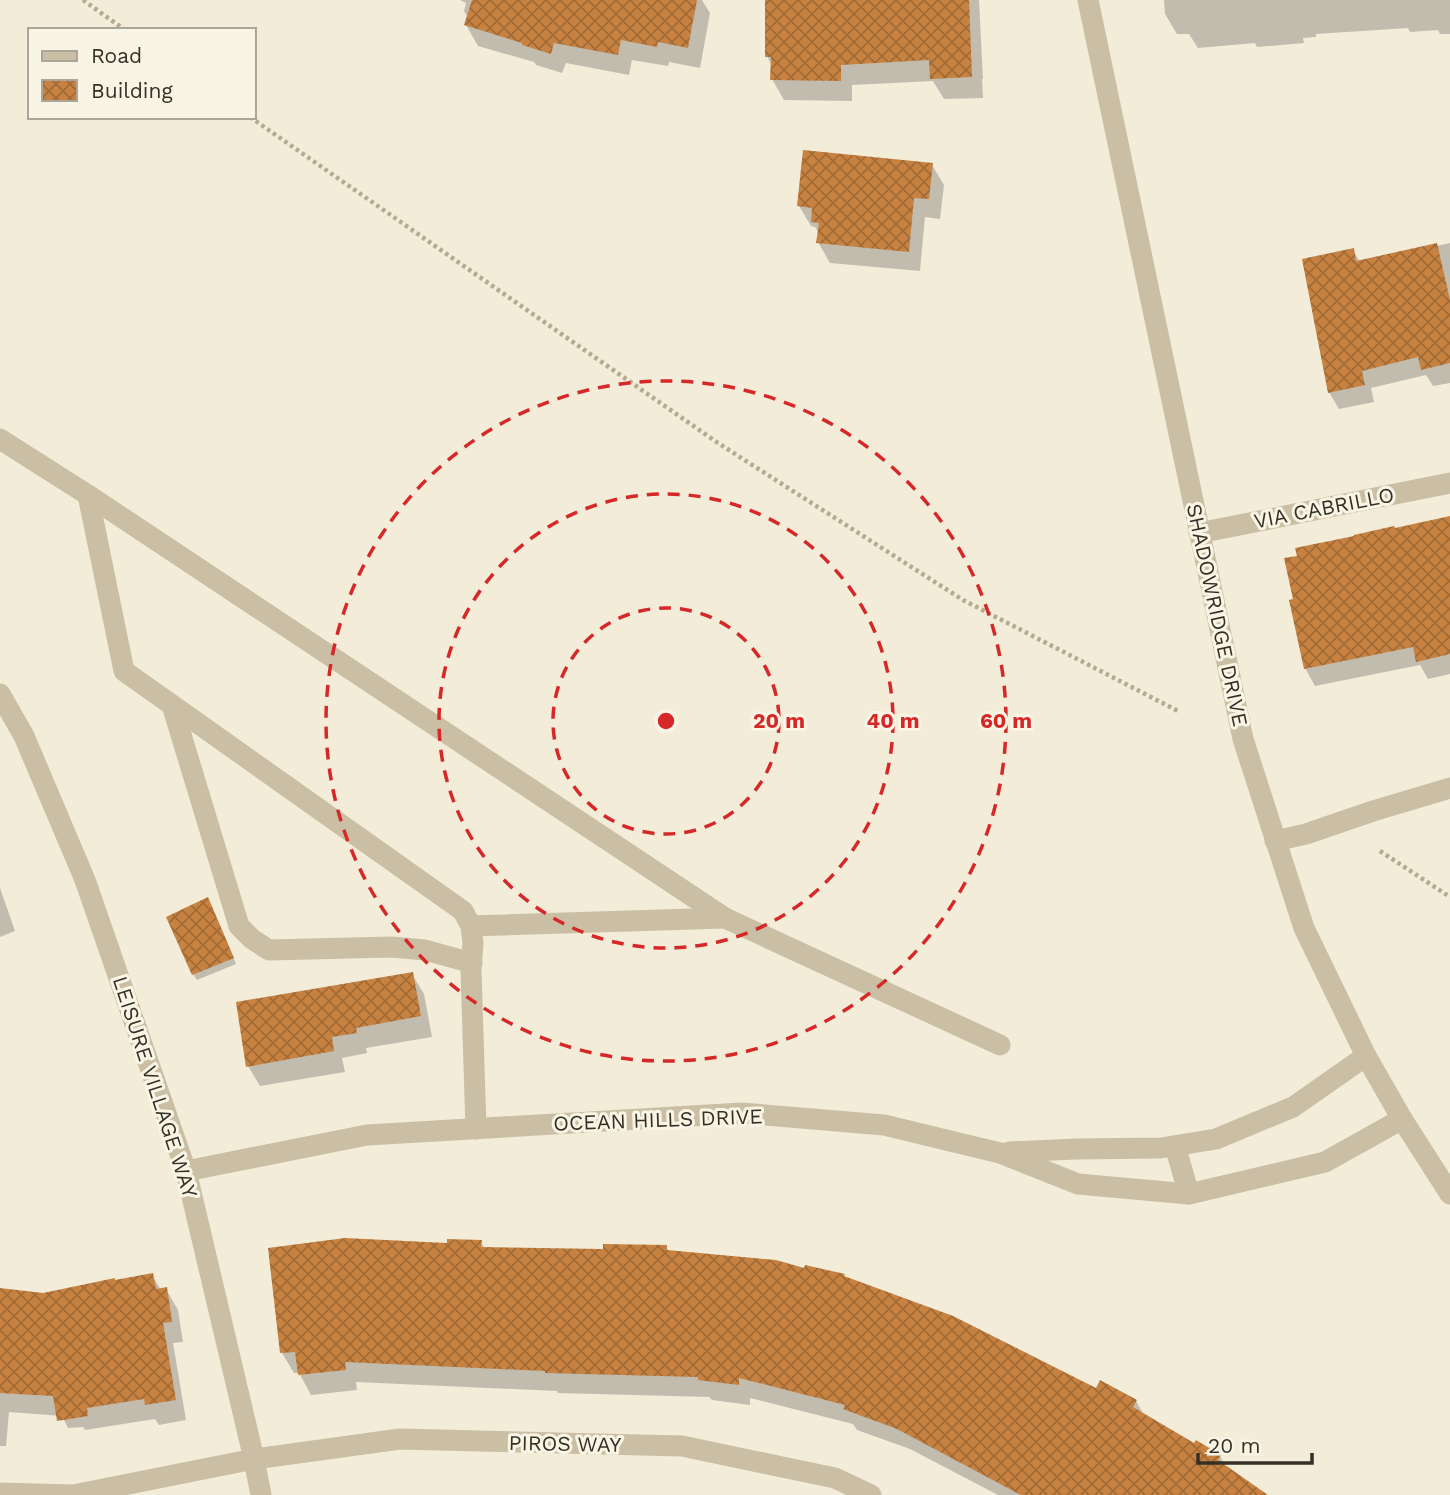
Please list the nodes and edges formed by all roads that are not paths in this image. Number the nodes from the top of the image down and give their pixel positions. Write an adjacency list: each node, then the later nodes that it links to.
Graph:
1 (1088, 0): 5 (street, SHADOWRIDGE DRIVE)
2 (0, 439): 4 (street)
3 (1450, 483): 5 (street, VIA CABRILLO)
4 (88, 495): 7 (street); 10 (street)
5 (1199, 533): 9 (street, SHADOWRIDGE DRIVE)
6 (0, 694): 19 (street, LEISURE VILLAGE WAY)
7 (172, 705): 11 (street); 12 (street)
8 (1450, 788): 9 (street)
9 (1275, 841): 14 (street, SHADOWRIDGE DRIVE)
10 (725, 918): 11 (street); 13 (street)
11 (471, 926): 12 (street)
12 (472, 963): 16 (street)
13 (1000, 1045)
14 (1366, 1056): 15 (street, SHADOWRIDGE DRIVE); 17 (street)
15 (1402, 1119): 20 (street, OCEAN HILLS DRIVE); 21 (street, SHADOWRIDGE DRIVE)
16 (476, 1129): 18 (street, OCEAN HILLS DRIVE); 19 (street, OCEAN HILLS DRIVE)
17 (1175, 1146): 18 (street); 20 (street)
18 (1000, 1153): 20 (street, OCEAN HILLS DRIVE)
19 (186, 1171): 22 (street, LEISURE VILLAGE WAY)
20 (1189, 1194)
21 (1450, 1194)
22 (254, 1459): 23 (street, PIROS WAY); 24 (street, LEISURE VILLAGE WAY); 25 (street, PIROS WAY)
23 (0, 1493)
24 (261, 1495)
25 (871, 1495)

